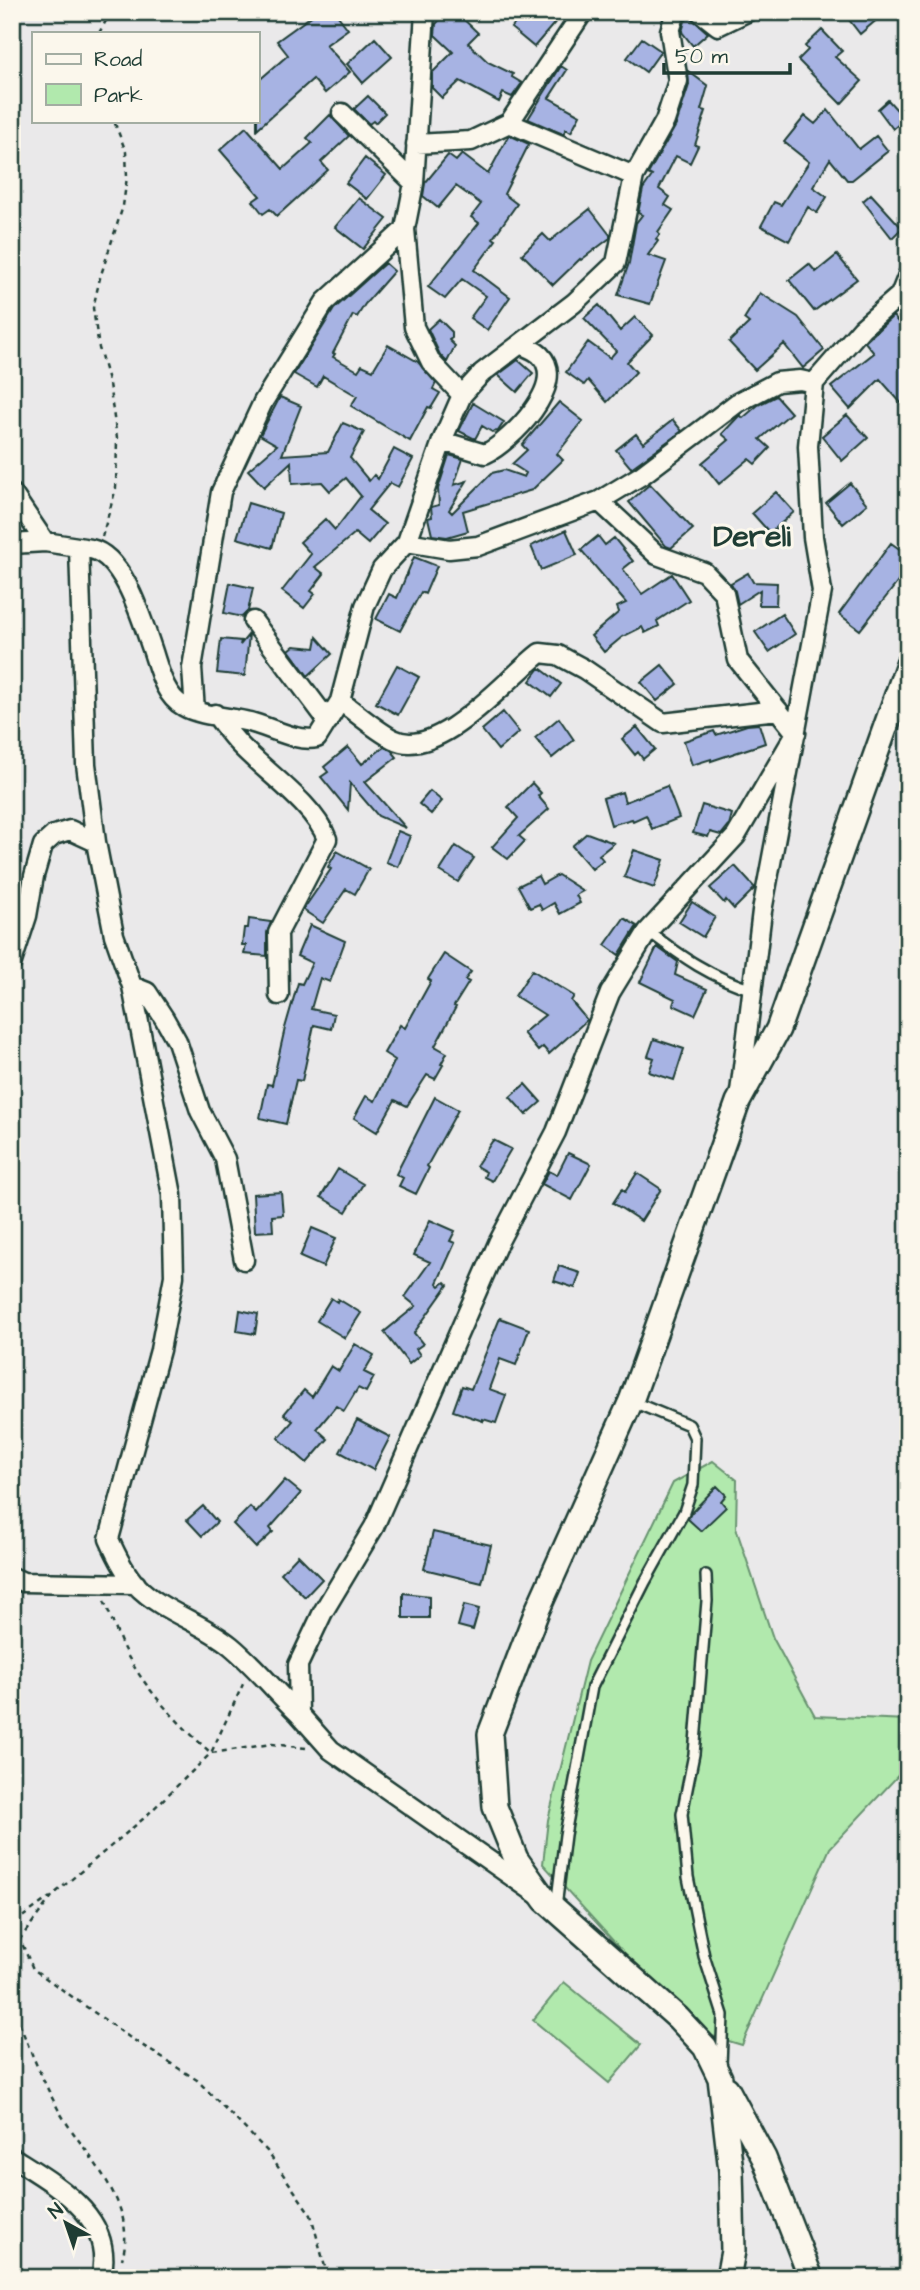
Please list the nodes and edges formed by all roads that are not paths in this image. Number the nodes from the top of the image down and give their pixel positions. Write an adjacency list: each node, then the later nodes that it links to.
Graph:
1 (425, 12): 8 (street)
2 (676, 12): 9 (street)
3 (700, 12): 4 (street)
4 (747, 12)
5 (577, 15): 7 (street)
6 (342, 113): 10 (street)
7 (509, 123): 8 (street); 9 (street)
8 (416, 144): 10 (street)
9 (634, 176): 14 (street)
10 (414, 183): 11 (street)
11 (405, 229): 16 (street); 28 (street)
12 (908, 275): 13 (street)
13 (904, 303): 15 (street)
14 (520, 344): 16 (street); 17 (street)
15 (814, 383): 19 (street); 31 (street)
16 (462, 395): 17 (street)
17 (442, 441): 21 (street)
18 (12, 492): 20 (street)
19 (599, 501): 21 (street); 27 (street)
20 (46, 542): 22 (street); 23 (street)
21 (407, 542): 26 (street)
22 (12, 544)
23 (79, 548): 28 (street); 32 (street)
24 (253, 621): 30 (street)
25 (908, 664): 38 (street)
26 (340, 701): 27 (street); 30 (street)
27 (778, 710): 31 (street)
28 (195, 711): 29 (street)
29 (215, 714): 30 (street); 37 (street)
30 (328, 720)
31 (796, 733): 33 (street); 36 (street)
32 (96, 842): 34 (street); 35 (street)
33 (648, 931): 36 (lane); 44 (street)
34 (12, 962)
35 (132, 986): 39 (street); 43 (street)
36 (753, 990): 38 (street)
37 (279, 995)
38 (738, 1102): 40 (street)
39 (244, 1260)
40 (631, 1401): 45 (street); 45 (lane)
41 (706, 1575): 46 (lane)
42 (12, 1577): 43 (street)
43 (136, 1584): 44 (street)
44 (299, 1714): 45 (street)
45 (550, 1905): 46 (street)
46 (720, 2078): 49 (street); 50 (street)
47 (12, 2157): 48 (street)
48 (101, 2278)
49 (728, 2278)
50 (811, 2278)

